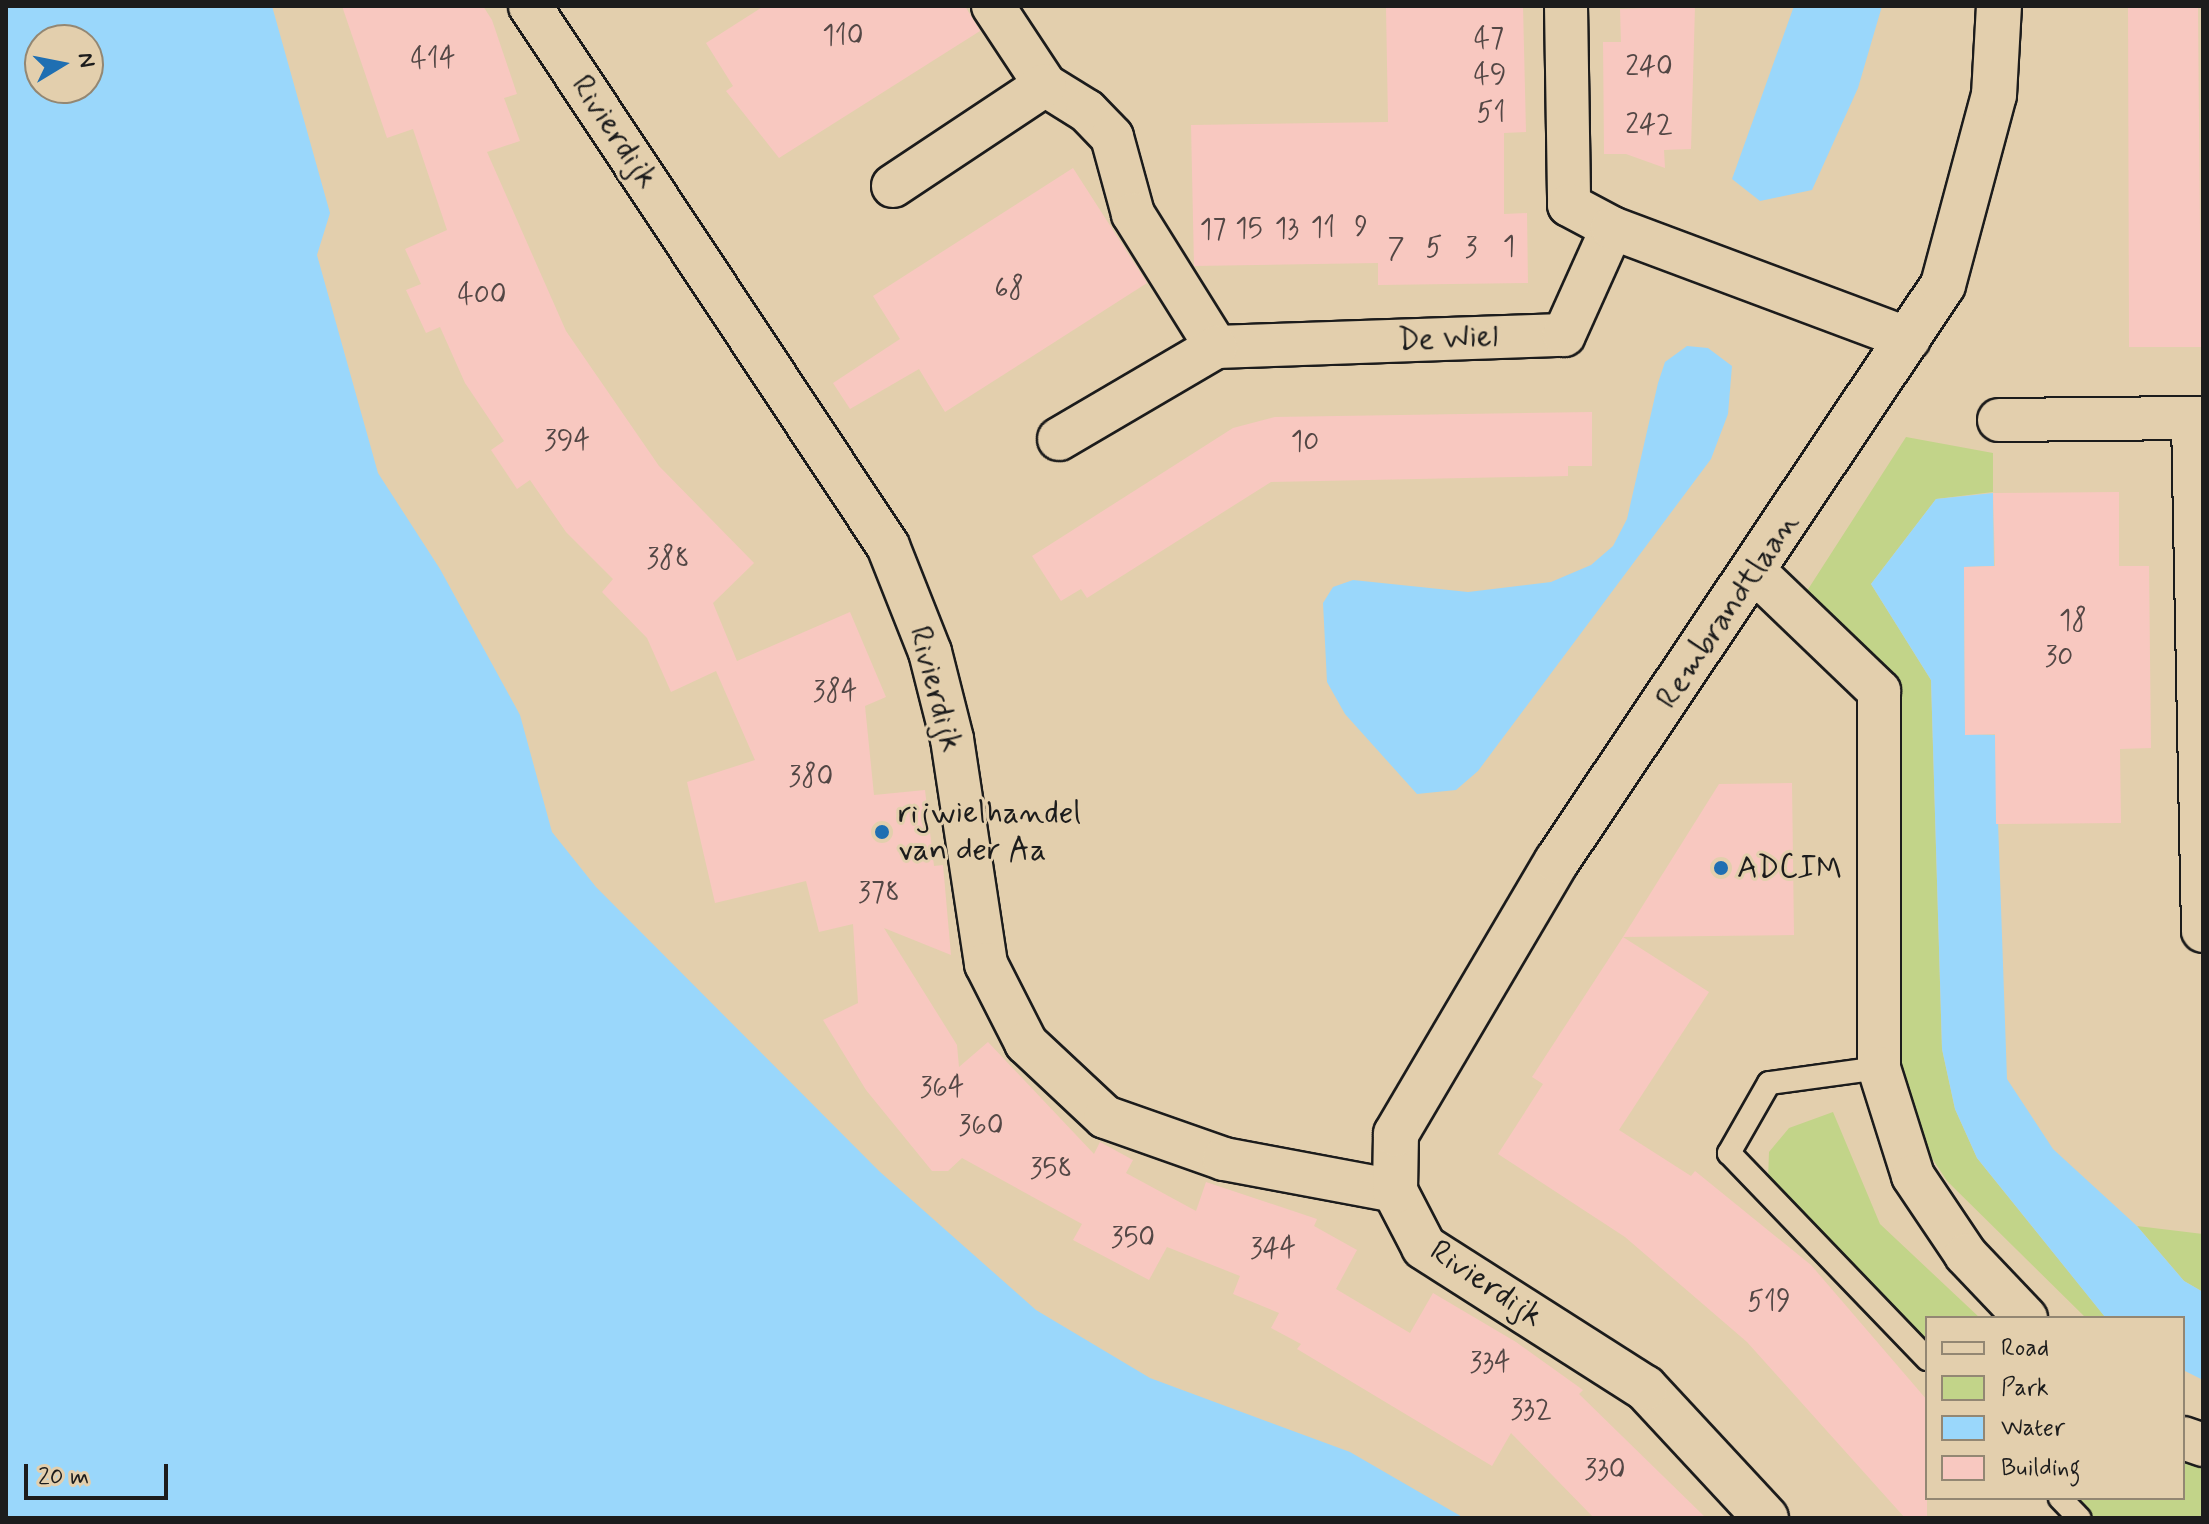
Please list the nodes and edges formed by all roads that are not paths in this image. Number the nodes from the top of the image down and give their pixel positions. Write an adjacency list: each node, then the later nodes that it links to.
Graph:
1 (530, 6): 16 (street, Rivierdijk)
2 (993, 6): 5 (street)
3 (1566, 6): 7 (street)
4 (1999, 6): 8 (street, Rembrandtlaan)
5 (1045, 85): 6 (street); 9 (street)
6 (893, 186)
7 (1612, 228): 8 (street); 9 (street, De Wiel)
8 (1909, 339): 13 (street, Rembrandtlaan)
9 (1216, 347): 12 (street, De Wiel)
10 (2198, 418): 11 (street); 14 (street)
11 (1999, 420)
12 (1059, 439)
13 (1755, 572): 15 (street); 16 (street, Rembrandtlaan)
14 (2203, 931)
15 (1879, 1068): 17 (street); 18 (lane)
16 (1395, 1191): 20 (street, Rivierdijk)
17 (2024, 1316)
18 (1925, 1357)
19 (2062, 1500): 21 (lane)
20 (1766, 1518)
21 (2079, 1518)

